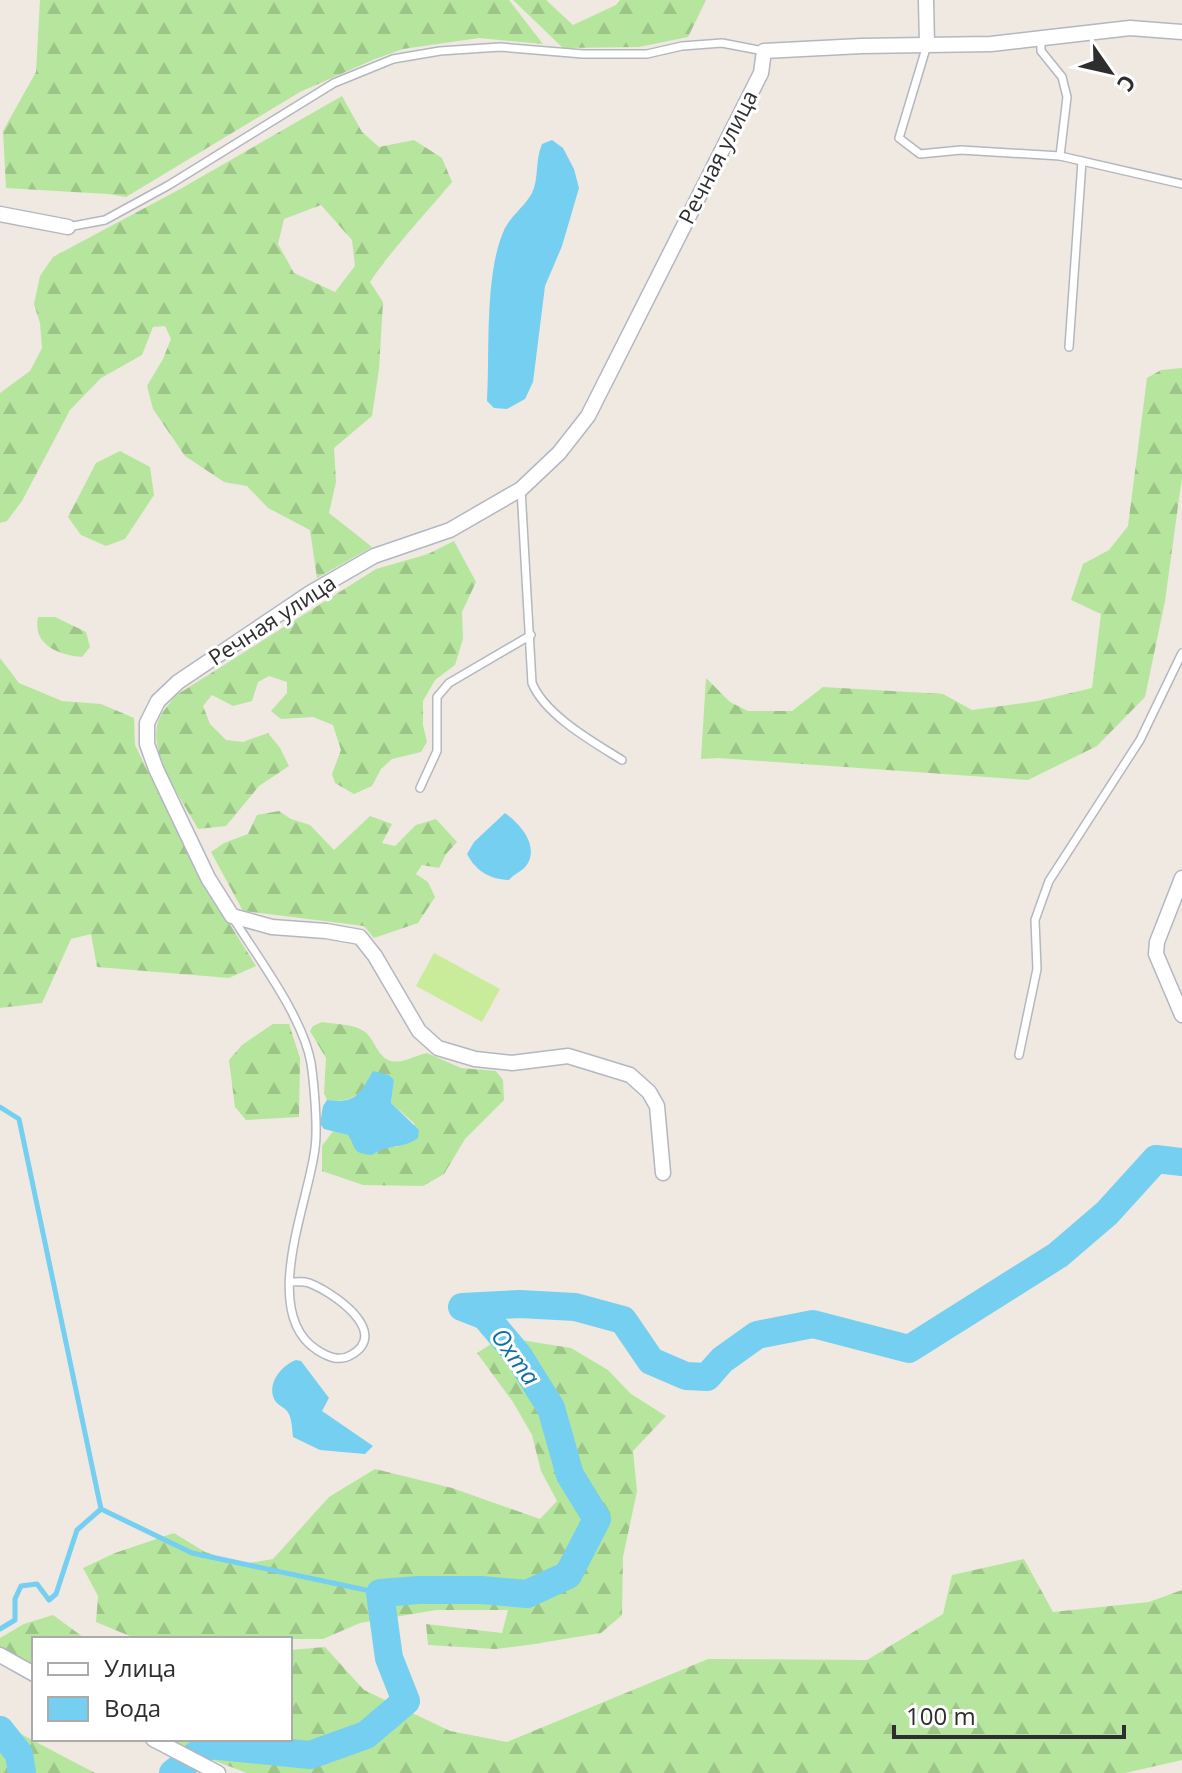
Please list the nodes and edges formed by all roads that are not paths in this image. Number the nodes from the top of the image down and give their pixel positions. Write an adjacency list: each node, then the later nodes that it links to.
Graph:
1 (926, 0): 4 (street)
2 (1182, 32): 3 (street)
3 (1041, 40): 4 (street); 6 (lane)
4 (927, 45): 5 (street); 6 (lane)
5 (764, 51): 10 (lane); 12 (street, Речная улица)
6 (1060, 156): 7 (lane)
7 (1082, 161): 8 (lane); 11 (lane)
8 (1182, 184)
9 (0, 214): 10 (street)
10 (68, 227)
11 (1069, 347)
12 (521, 489): 13 (lane); 18 (street, Речная улица)
13 (531, 635): 15 (lane); 16 (lane)
14 (1182, 653): 20 (lane)
15 (622, 760)
16 (420, 788)
17 (1182, 878): 19 (street)
18 (232, 916): 21 (street); 22 (lane)
19 (1182, 1015)
20 (1019, 1055)
21 (663, 1173)
22 (291, 1282): 22 (lane)
23 (0, 1655): 24 (street)
24 (32, 1673)
25 (157, 1741): 26 (street)
26 (218, 1773)

